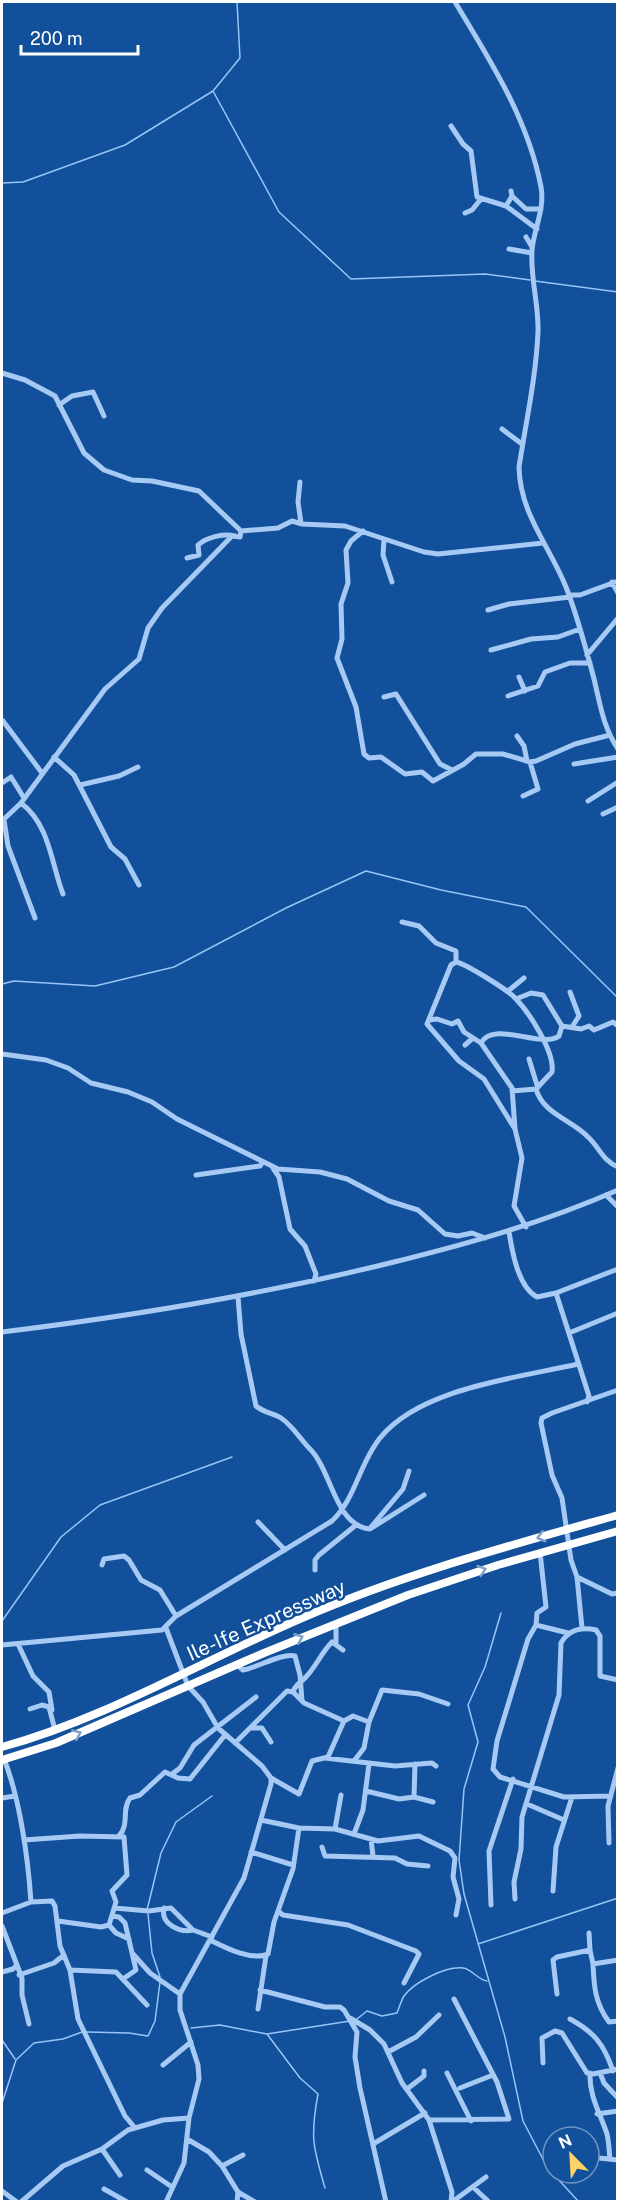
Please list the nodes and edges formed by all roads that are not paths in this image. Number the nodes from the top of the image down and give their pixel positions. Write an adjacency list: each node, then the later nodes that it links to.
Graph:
1 (455, 2): 5 (street)
2 (451, 126): 3 (street)
3 (481, 199): 4 (street); 6 (street)
4 (506, 206): 5 (street); 7 (street)
5 (541, 209): 7 (street)
6 (465, 213)
7 (537, 229): 10 (street)
8 (526, 237): 10 (street)
9 (508, 249): 10 (street)
10 (532, 250): 15 (street)
11 (2, 373): 12 (street)
12 (60, 405): 13 (street); 19 (street)
13 (104, 416)
14 (502, 429): 15 (street)
15 (522, 444): 21 (street)
16 (300, 482): 17 (street)
17 (302, 524): 18 (street); 19 (street)
18 (363, 531): 20 (street); 48 (street)
19 (240, 534): 22 (street); 43 (street)
20 (384, 538): 21 (street); 24 (street)
21 (543, 543): 27 (street)
22 (188, 558)
23 (615, 581): 25 (street); 26 (street)
24 (392, 582)
25 (618, 594)
26 (580, 595): 27 (street); 28 (street)
27 (569, 596): 28 (street); 29 (street)
28 (574, 608): 31 (street)
29 (488, 610)
30 (618, 618): 33 (street)
31 (580, 630): 32 (street); 33 (street)
32 (491, 650)
33 (587, 655): 34 (street)
34 (590, 663): 36 (street); 40 (street)
35 (519, 677): 36 (street)
36 (525, 691): 38 (street)
37 (384, 696): 48 (street)
38 (508, 696)
39 (3, 721): 49 (street)
40 (610, 735): 42 (street); 45 (street)
41 (517, 736): 45 (street)
42 (618, 749)
43 (54, 757): 49 (street); 52 (street)
44 (618, 757): 46 (street)
45 (529, 762): 48 (street); 53 (street)
46 (574, 764)
47 (138, 767): 52 (street)
48 (450, 770)
49 (42, 773): 54 (street)
50 (618, 782): 55 (street)
51 (2, 783): 54 (street)
52 (80, 785): 59 (street)
53 (523, 796)
54 (22, 800): 58 (street); 60 (street)
55 (588, 801)
56 (618, 807): 57 (street)
57 (603, 814)
58 (3, 820): 61 (street)
59 (139, 885)
60 (63, 894)
61 (35, 918)
62 (402, 922): 63 (street)
63 (456, 962): 65 (street); 68 (street)
64 (524, 978): 65 (street)
65 (508, 991): 67 (street)
66 (570, 992): 71 (street)
67 (516, 999): 69 (street); 73 (street)
68 (429, 1020): 72 (street); 80 (street)
69 (562, 1026): 71 (street); 73 (street)
70 (618, 1026): 71 (street)
71 (572, 1027)
72 (473, 1038): 74 (street); 75 (street)
73 (544, 1041): 74 (street); 78 (street)
74 (480, 1043): 79 (street)
75 (465, 1046)
76 (2, 1054): 81 (street)
77 (529, 1059): 78 (street)
78 (537, 1087): 79 (street); 82 (street)
79 (512, 1091): 80 (street)
80 (515, 1129): 88 (street)
81 (262, 1163): 83 (street); 84 (street)
82 (617, 1165)
83 (273, 1166): 90 (street); 92 (street)
84 (196, 1175)
85 (618, 1190): 86 (street)
86 (606, 1195): 87 (street); 88 (street)
87 (618, 1207)
88 (526, 1227): 89 (street)
89 (509, 1232): 90 (street); 93 (street)
90 (485, 1238): 92 (street)
91 (618, 1269): 93 (street)
92 (314, 1281): 94 (street)
93 (556, 1293): 97 (street)
94 (238, 1297): 96 (street); 103 (street)
95 (618, 1313): 97 (street)
96 (2, 1332)
97 (569, 1333): 98 (street)
98 (578, 1365): 100 (street); 103 (street)
99 (618, 1390): 100 (street)
100 (590, 1399): 108 (street)
101 (409, 1471): 107 (street)
102 (424, 1495): 107 (street)
103 (342, 1511): 106 (street); 111 (street)
104 (618, 1515): 108 (highway, Ile-Ife Expressway)
105 (258, 1522): 111 (street)
106 (356, 1525): 107 (street); 114 (street)
107 (370, 1529)
108 (568, 1529): 110 (street); 123 (highway, Ile-Ife Expressway, one-way to 123)
109 (618, 1531): 110 (highway, Ile-Ife Expressway)
110 (569, 1544): 112 (highway, Ile-Ife Expressway); 115 (street)
111 (285, 1550): 117 (street)
112 (540, 1552): 118 (highway, Ile-Ife Expressway, one-way to 112); 119 (street)
113 (102, 1565): 117 (street)
114 (315, 1570)
115 (577, 1577): 116 (street); 121 (street)
116 (618, 1593)
117 (176, 1616): 120 (street)
118 (336, 1623): 124 (street); 128 (highway, Ile-Ife Expressway, one-way to 118)
119 (536, 1625): 122 (street); 158 (street)
120 (166, 1628): 125 (street); 130 (street)
121 (582, 1628): 122 (street); 131 (street)
122 (568, 1633): 160 (street)
123 (257, 1640): 128 (highway); 130 (highway, Ile-Ife Expressway)
124 (332, 1642): 127 (street); 132 (street)
125 (18, 1644): 126 (street); 139 (street)
126 (2, 1645)
127 (343, 1650)
128 (264, 1653): 129 (highway, Ile-Ife Expressway)
129 (237, 1665): 132 (street); 133 (highway, Ile-Ife Expressway)
130 (183, 1674): 133 (street); 144 (highway, Ile-Ife Expressway)
131 (618, 1680)
132 (299, 1683): 134 (street); 136 (street)
133 (188, 1686): 142 (street); 147 (highway, Ile-Ife Expressway, one-way to 133)
134 (293, 1692): 136 (street); 143 (street)
135 (256, 1697): 142 (street)
136 (304, 1703): 140 (street)
137 (448, 1704): 141 (street)
138 (30, 1709): 139 (street)
139 (52, 1710): 144 (street)
140 (344, 1721): 141 (street); 150 (street)
141 (369, 1722): 152 (street)
142 (218, 1728): 145 (street); 157 (street)
143 (250, 1728): 146 (street); 148 (street)
144 (54, 1730): 147 (highway); 149 (highway, Ile-Ife Expressway)
145 (225, 1736): 148 (street); 157 (street)
146 (271, 1742)
147 (57, 1743): 151 (highway, Ile-Ife Expressway)
148 (235, 1743): 159 (street)
149 (2, 1747)
150 (325, 1758): 152 (street); 159 (street)
151 (3, 1759): 163 (street)
152 (354, 1761): 153 (street)
153 (369, 1764): 154 (street); 161 (street)
154 (415, 1764): 155 (street); 165 (street)
155 (436, 1766)
156 (618, 1768): 164 (street)
157 (172, 1774): 175 (street)
158 (513, 1779): 160 (street); 187 (street)
159 (271, 1781): 170 (street)
160 (532, 1787): 166 (street); 169 (street)
161 (366, 1791): 165 (street); 174 (street)
162 (340, 1795): 173 (street)
163 (15, 1796): 167 (street); 177 (street)
164 (610, 1796): 166 (street); 178 (street)
165 (414, 1797): 168 (street)
166 (572, 1797): 171 (street)
167 (2, 1798)
168 (433, 1802)
169 (527, 1804): 171 (street); 185 (street)
170 (261, 1820): 172 (street); 180 (street)
171 (564, 1820): 184 (street)
172 (299, 1827): 173 (street); 182 (street)
173 (335, 1829): 174 (street)
174 (354, 1834): 176 (street)
175 (119, 1836): 177 (street); 188 (street)
176 (371, 1839): 181 (street); 192 (street)
177 (24, 1840): 186 (street)
178 (609, 1843)
179 (322, 1847): 181 (street)
180 (251, 1852): 182 (street); 199 (street)
181 (373, 1856): 183 (street)
182 (294, 1865): 190 (street)
183 (428, 1866)
184 (553, 1891)
185 (515, 1899)
186 (31, 1902): 191 (street); 194 (street)
187 (491, 1905)
188 (114, 1908): 189 (street); 193 (street)
189 (164, 1908): 197 (street); 197 (street)
190 (278, 1911): 203 (street); 212 (street)
191 (2, 1913)
192 (456, 1915)
193 (112, 1917): 195 (street); 200 (street)
194 (58, 1921): 195 (street); 202 (street)
195 (109, 1925): 200 (street)
196 (2, 1926): 207 (street)
197 (193, 1930): 199 (street)
198 (589, 1933): 201 (street)
199 (211, 1938): 203 (street); 214 (street)
200 (129, 1939): 205 (street)
201 (590, 1950): 206 (street); 215 (street)
202 (64, 1955): 208 (street); 210 (street)
203 (266, 1956): 213 (street)
204 (618, 1960): 206 (street)
205 (135, 1961): 211 (street); 214 (street)
206 (593, 1964): 222 (street)
207 (18, 1965): 209 (street); 210 (street)
208 (70, 1970): 211 (street); 243 (street)
209 (2, 1972)
210 (19, 1975): 223 (street)
211 (123, 1979): 217 (street)
212 (404, 1983)
213 (261, 1990): 218 (street); 220 (street)
214 (180, 1994): 224 (street)
215 (557, 1994)
216 (454, 2000): 233 (street)
217 (147, 2005)
218 (258, 2009)
219 (439, 2015): 225 (street)
220 (350, 2018): 225 (street); 245 (street)
221 (570, 2019): 228 (street)
222 (618, 2021)
223 (28, 2024)
224 (191, 2042): 227 (street); 240 (street)
225 (388, 2052): 235 (street)
226 (543, 2063): 231 (street)
227 (163, 2065)
228 (615, 2070): 232 (street)
229 (424, 2071): 235 (street)
230 (447, 2073): 242 (street)
231 (590, 2073): 232 (street); 239 (street)
232 (600, 2073): 236 (street)
233 (493, 2075): 234 (street); 242 (street)
234 (460, 2088)
235 (407, 2089): 238 (street)
236 (618, 2098)
237 (618, 2111): 239 (street)
238 (425, 2114): 241 (street); 245 (street)
239 (597, 2114): 249 (street)
240 (189, 2118): 243 (street); 244 (street)
241 (429, 2120): 242 (street); 266 (street)
242 (471, 2121)
243 (135, 2128): 246 (street)
244 (187, 2139): 251 (street); 255 (street)
245 (373, 2145): 265 (street)
246 (102, 2149): 253 (street); 260 (street)
247 (243, 2155): 251 (street)
248 (601, 2158): 249 (street)
249 (610, 2159): 250 (street)
250 (618, 2160)
251 (222, 2166): 259 (street)
252 (147, 2170): 255 (street)
253 (120, 2175)
254 (486, 2177): 256 (street)
255 (172, 2187): 262 (street)
256 (473, 2187): 266 (street); 267 (street)
257 (104, 2189): 261 (street)
258 (2, 2191): 260 (street)
259 (238, 2192): 263 (street); 264 (street)
260 (19, 2202)
261 (127, 2202)
262 (166, 2202)
263 (237, 2202)
264 (255, 2202)
265 (386, 2202)
266 (452, 2202)
267 (489, 2202)

